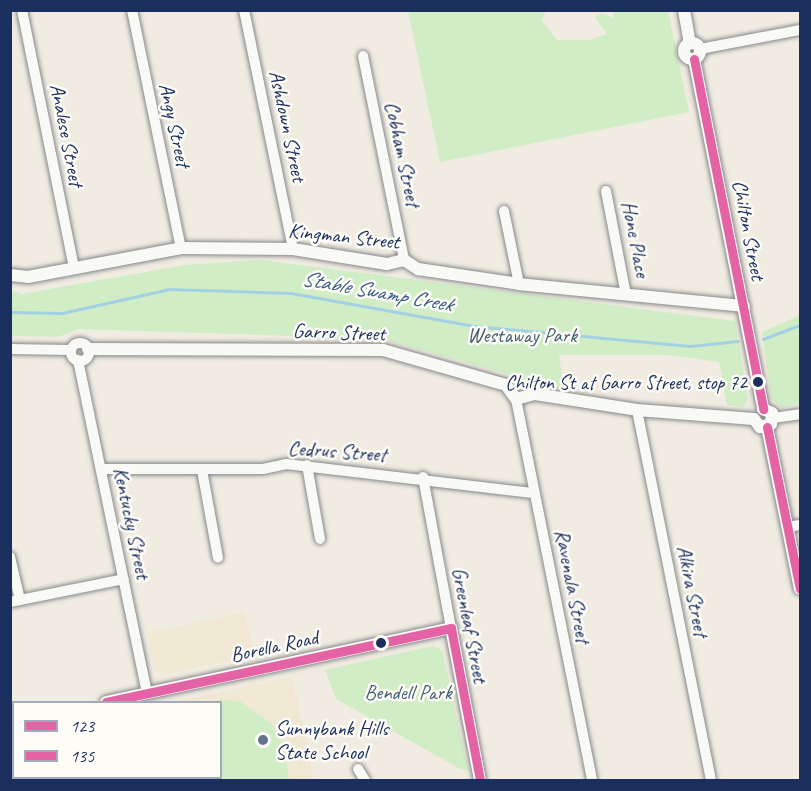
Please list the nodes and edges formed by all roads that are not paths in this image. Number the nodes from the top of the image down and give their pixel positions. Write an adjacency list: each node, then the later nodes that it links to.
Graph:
1 (22, 10): 13 (street, Analese Street)
2 (132, 10): 10 (street, Angy Street)
3 (244, 10): 11 (street, Ashdown Street)
4 (684, 10): 6 (street, Chilton Street)
5 (801, 30): 6 (street)
6 (695, 50): 17 (street, Chilton Street)
7 (363, 56): 12 (street, Cobham Street)
8 (606, 191): 16 (street, Hone Place)
9 (504, 211): 15 (street)
10 (181, 248): 11 (street, Kingman Street); 13 (street, Kingman Street)
11 (293, 249): 12 (street, Kingman Street)
12 (404, 260): 15 (street, Kingman Street)
13 (74, 268): 14 (street, Kingman Street)
14 (10, 275)
15 (519, 284): 16 (street, Kingman Street)
16 (626, 295): 17 (street, Kingman Street)
17 (744, 306): 23 (street, Chilton Street)
18 (10, 349): 20 (street)
19 (88, 349): 20 (street); 21 (street); 22 (street, Garro Street)
20 (71, 350): 21 (street)
21 (78, 360): 29 (street, Kentucky Street)
22 (516, 399): 24 (street); 32 (street, Ravenala Street)
23 (763, 409): 26 (street); 27 (street)
24 (637, 410): 26 (street); 48 (street, Alkira Street)
25 (801, 414): 27 (street)
26 (754, 418): 27 (street)
27 (770, 423): 34 (street)
28 (307, 465): 30 (street, Cedrus Street); 31 (street, Cedrus Street); 35 (street)
29 (101, 469): 30 (street, Cedrus Street); 38 (street, Kentucky Street)
30 (202, 470): 37 (street)
31 (423, 477): 32 (street, Cedrus Street); 41 (street, Greenleaf Street)
32 (534, 493): 47 (street, Ravenala Street)
33 (801, 525): 34 (street)
34 (787, 527): 39 (street)
35 (320, 539)
36 (10, 557): 40 (street)
37 (218, 558)
38 (124, 579): 40 (street); 42 (street, Kentucky Street)
39 (801, 589)
40 (15, 601)
41 (452, 628): 42 (street, Borella Road); 46 (street, Greenleaf Street)
42 (147, 693): 43 (street, Borella Road)
43 (111, 701)
44 (358, 769): 45 (street)
45 (365, 780)
46 (480, 780)
47 (592, 780)
48 (711, 780)

